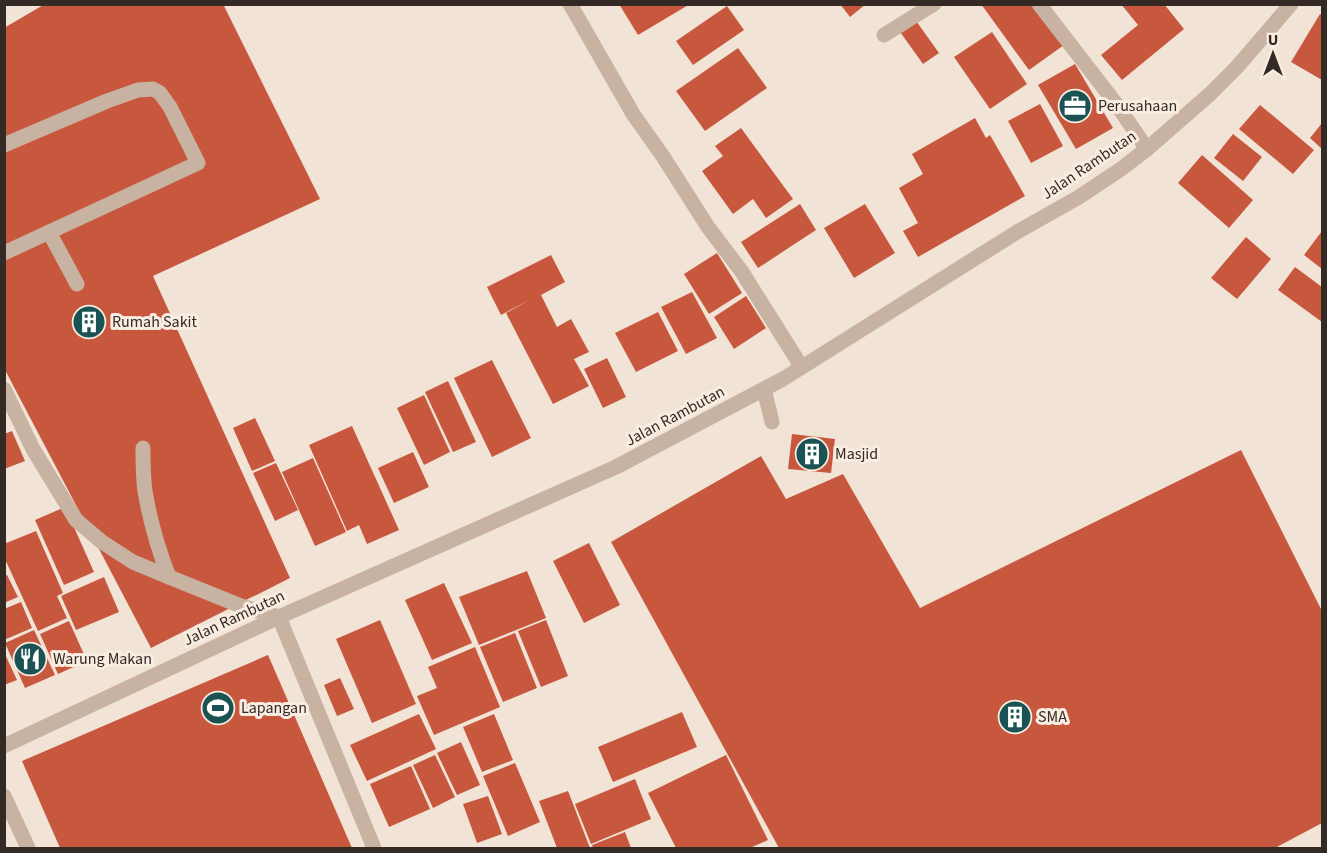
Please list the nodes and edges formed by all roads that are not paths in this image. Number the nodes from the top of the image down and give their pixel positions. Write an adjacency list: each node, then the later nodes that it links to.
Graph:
1 (570, 4): 11 (street)
2 (934, 4): 5 (street)
3 (1039, 4): 7 (street)
4 (1291, 4): 7 (street, Jalan Rambutan)
5 (884, 35)
6 (4, 145): 8 (street)
7 (1147, 149): 11 (street, Jalan Rambutan)
8 (49, 232): 9 (street); 10 (street)
9 (4, 253)
10 (76, 284)
11 (801, 366): 13 (street, Jalan Rambutan)
12 (4, 389): 16 (street)
13 (764, 389): 14 (street); 17 (street, Jalan Rambutan)
14 (772, 422)
15 (143, 448): 16 (street)
16 (169, 577): 17 (street)
17 (279, 617): 18 (street, Jalan Rambutan); 21 (street)
18 (4, 746)
19 (4, 796): 20 (street)
20 (28, 849)
21 (374, 849)

